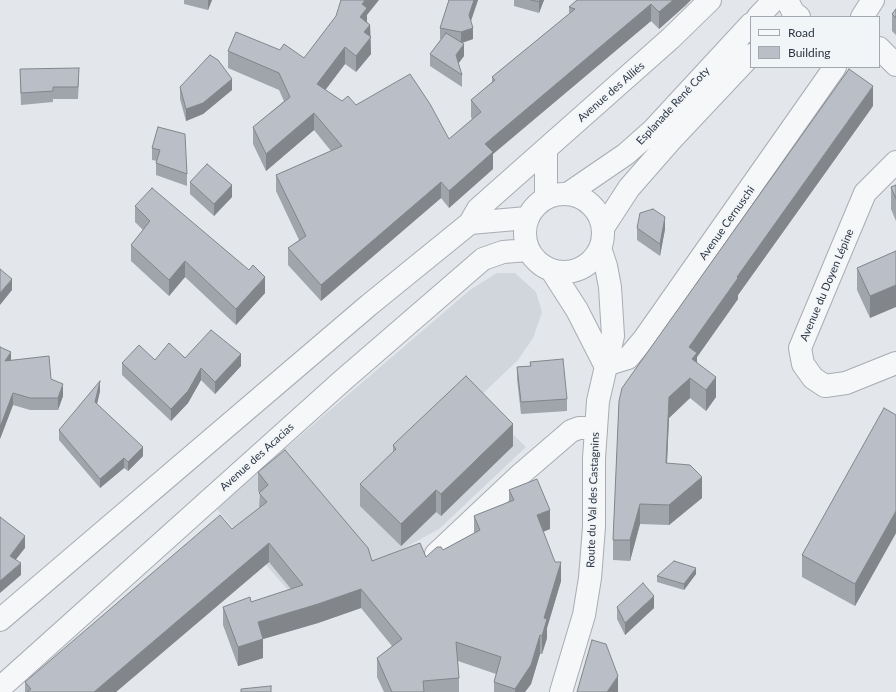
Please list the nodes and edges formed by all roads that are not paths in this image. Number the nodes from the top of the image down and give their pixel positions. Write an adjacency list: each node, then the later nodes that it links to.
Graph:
1 (710, 0): 13 (street, Avenue des Alliés)
2 (774, 0): 5 (street)
3 (787, 0): 6 (street)
4 (873, 0): 7 (street)
5 (759, 16)
6 (798, 16)
7 (863, 16)
8 (750, 25): 15 (street, Esplanade René Coty)
9 (880, 49): 11 (street)
10 (750, 56): 19 (street, Esplanade René Coty)
11 (896, 65)
12 (834, 68): 23 (street, Avenue Cernuschi)
13 (546, 149): 16 (street); 18 (street)
14 (896, 162): 22 (street, Avenue du Doyen Lépine)
15 (569, 193): 16 (street); 19 (street)
16 (546, 197): 17 (street)
17 (527, 218): 18 (street); 20 (street)
18 (470, 222): 26 (street)
19 (602, 238): 21 (street); 23 (street)
20 (528, 250): 21 (street); 27 (street, Avenue des Acacias)
21 (552, 271): 23 (street)
22 (896, 363)
23 (605, 365): 24 (street, Route du Val des Castagnins)
24 (596, 428): 25 (street); 28 (street, Route du Val des Castagnins)
25 (436, 554)
26 (0, 620)
27 (0, 688)
28 (561, 692)

